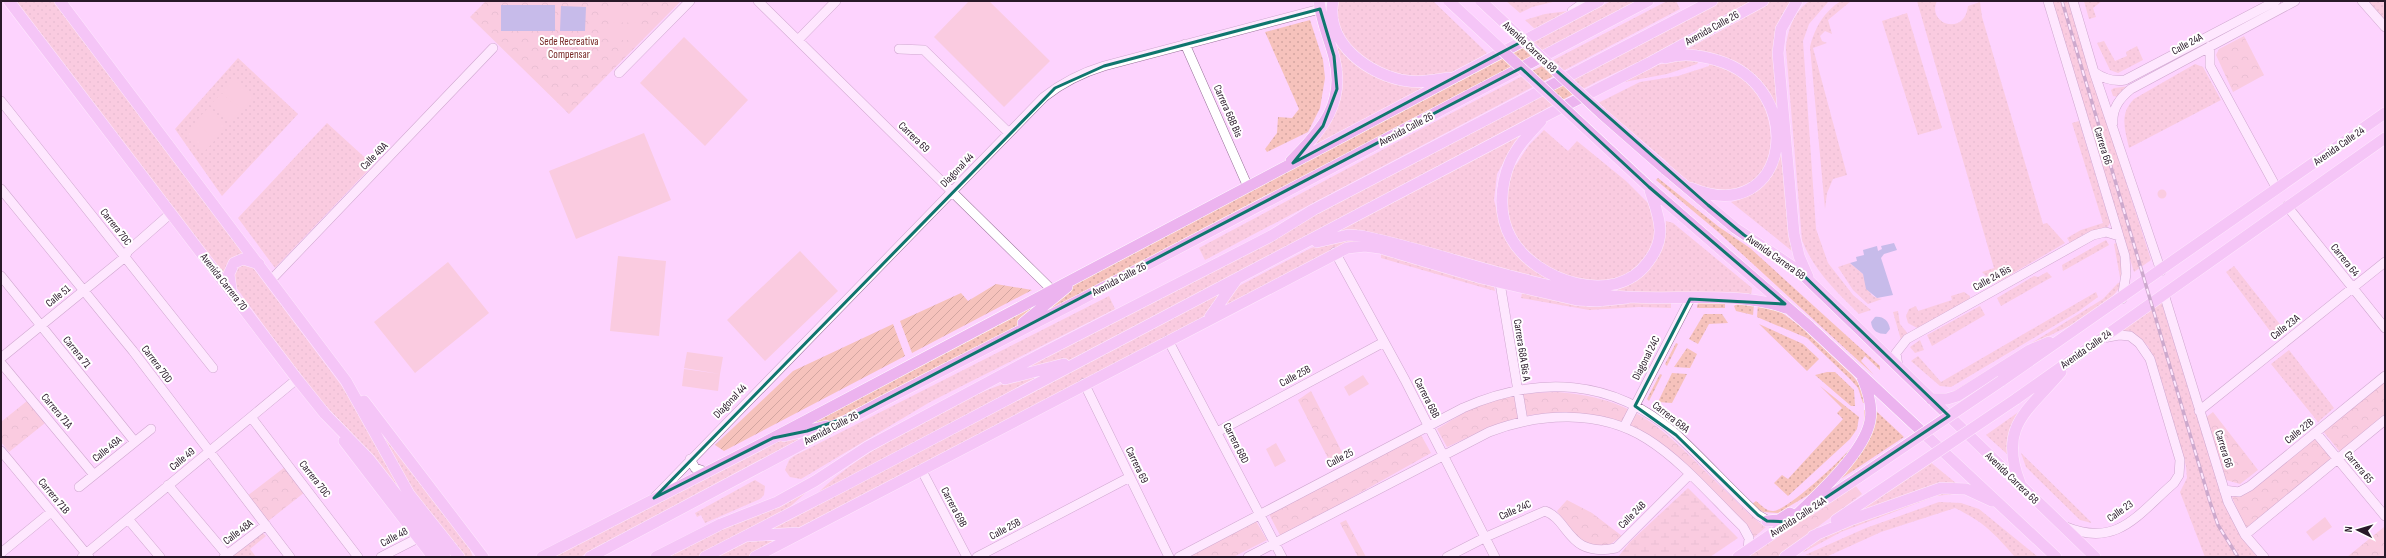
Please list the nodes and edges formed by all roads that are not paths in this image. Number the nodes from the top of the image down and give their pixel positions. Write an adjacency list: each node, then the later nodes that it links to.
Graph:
1 (9, 1): 49 (main road, Avenida Carrera 70)
2 (60, 1): 55 (main road, Avenida Carrera 70)
3 (690, 1): 33 (street)
4 (758, 1): 24 (street, Carrera 69)
5 (836, 1): 24 (street)
6 (1328, 1): 21 (street)
7 (1333, 1): 34 (main road)
8 (1449, 1): 44 (main road, Avenida Carrera 68, bridge)
9 (1481, 1): 42 (main road, Avenida Carrera 68, bridge)
10 (1586, 1): 23 (street)
11 (1599, 1): 23 (main road, Avenida Calle 26)
12 (1648, 1): 79 (main road, Avenida Calle 26)
13 (1712, 1): 92 (main road)
14 (1763, 1): 30 (main road, Avenida Calle 26)
15 (1796, 1): 60 (main road)
16 (2048, 1): 50 (street, Carrera 66)
17 (2072, 1): 32 (street, Carrera 66)
18 (2276, 1): 32 (street, Calle 24A)
19 (2295, 1): 26 (street, Calle 24A)
20 (2362, 1): 22 (street)
21 (1320, 5): 25 (street, Diagonal 44); 41 (main road)
22 (2385, 27)
23 (1544, 30): 34 (main road, Avenida Calle 26)
24 (798, 40): 47 (street, Carrera 69)
25 (1185, 44): 39 (street, Diagonal 44); 43 (street, Carrera 68B Bis)
26 (2210, 46): 29 (street, Calle 24A); 31 (street)
27 (493, 48): 61 (street, Calle 49A)
28 (899, 49): 39 (street)
29 (2189, 57): 31 (street); 38 (street, Calle 24A)
30 (1649, 63): 37 (main road, Avenida Calle 26); 42 (main road)
31 (2210, 66): 46 (street)
32 (2094, 72): 38 (street, Carrera 66)
33 (619, 73)
34 (1458, 76): 41 (main road, Avenida Calle 26)
35 (1, 100): 53 (street, Carrera 70C)
36 (2385, 113): 46 (main road, Avenida Calle 24)
37 (1549, 114): 44 (main road); 51 (main road, Avenida Calle 26)
38 (2113, 128): 56 (street, Carrera 66)
39 (1009, 133): 47 (street, Diagonal 44)
40 (2385, 138): 48 (main road, Avenida Calle 24)
41 (1284, 168): 43 (main road, Avenida Calle 26)
42 (1680, 182): 60 (main road, Avenida Carrera 68)
43 (1248, 187): 57 (main road, Avenida Calle 26)
44 (1649, 187): 71 (main road, Avenida Carrera 68)
45 (1, 189): 63 (street, Carrera 70D)
46 (2277, 189): 56 (main road, Avenida Calle 24)
47 (952, 191): 65 (street, Carrera 69); 112 (street, Diagonal 44)
48 (2287, 206): 64 (street, Carrera 64); 67 (main road, Avenida Calle 24)
49 (170, 214): 53 (street, Calle 51); 66 (main road, Avenida Carrera 70)
50 (2119, 236): 70 (street, Carrera 66); 85 (street, Calle 24 Bis)
51 (1288, 252): 59 (main road, Avenida Calle 26); 68 (main road)
52 (1335, 252): 62 (main road); 72 (main road); 78 (street, Carrera 68B)
53 (125, 254): 63 (street, Calle 51); 86 (street, Carrera 70C)
54 (2385, 262): 64 (street, Calle 23A)
55 (260, 264): 61 (main road, Avenida Carrera 70); 66 (main road)
56 (2161, 271): 70 (main road, Avenida Calle 24)
57 (1080, 275): 65 (main road, Avenida Calle 26); 79 (main road)
58 (1, 276): 73 (street, Carrera 71)
59 (1237, 278): 72 (main road); 83 (main road, Avenida Calle 26)
60 (1809, 279): 85 (main road, Avenida Carrera 68)
61 (271, 280): 90 (main road, Avenida Carrera 70)
62 (1500, 283): 68 (main road); 93 (street, Carrera 68A Bis A)
63 (83, 288): 73 (street, Calle 51); 110 (street, Carrera 70D)
64 (2353, 288): 74 (street, Carrera 64); 96 (street, Calle 23A)
65 (1052, 290): 107 (main road, Avenida Calle 26)
66 (231, 292): 89 (main road, Avenida Carrera 70)
67 (2164, 294): 76 (main road, Avenida Calle 24); 96 (street, Carrera 66)
68 (1627, 298): 69 (main road)
69 (1690, 299): 71 (main road); 95 (street, Diagonal 24C)
70 (2122, 299): 75 (main road, Avenida Calle 24)
71 (1792, 311): 87 (main road, Avenida Carrera 68)
72 (1210, 318): 77 (main road)
73 (40, 324): 80 (street, Calle 51); 81 (street, Calle 51); 108 (street, Carrera 71)
74 (2385, 328)
75 (2068, 334): 94 (main road); 120 (main road, Avenida Calle 24, bridge)
76 (2100, 339): 82 (main road, Avenida Calle 24); 137 (street, Calle 23)
77 (1168, 340): 91 (main road); 105 (street, Carrera 68D)
78 (1384, 342): 102 (street, Carrera 68B); 105 (street, Calle 25B)
79 (988, 347): 97 (main road, Avenida Calle 26)
80 (1, 353)
81 (1, 358)
82 (2073, 358): 123 (main road); 141 (main road, Avenida Calle 24, bridge)
83 (1080, 360): 92 (main road); 133 (main road, Avenida Calle 26)
84 (1, 363): 117 (street, Carrera 71A)
85 (1898, 366): 94 (main road, Avenida Carrera 68)
86 (213, 368)
87 (1860, 373): 125 (main road); 128 (main road, Avenida Carrera 68)
88 (2385, 376): 106 (street, Calle 22B)
89 (297, 379): 98 (main road, Avenida Carrera 70); 99 (street, Calle 49)
90 (346, 381): 127 (main road, Avenida Carrera 70); 149 (main road)
91 (1084, 383): 115 (main road); 119 (street, Carrera 69)
92 (974, 390): 114 (main road)
93 (1516, 390): 95 (street, Carrera 68A); 101 (street, Carrera 68A Bis A); 102 (street, Calle 25)
94 (1931, 399): 123 (main road, Avenida Carrera 68)
95 (1635, 406): 103 (street, Diagonal 24C); 134 (street, Carrera 68A)
96 (2199, 410): 124 (street, Carrera 66)
97 (860, 413): 107 (main road); 160 (main road, Avenida Calle 26)
98 (325, 414): 127 (main road, Avenida Carrera 70); 143 (main road)
99 (251, 417): 110 (street, Calle 49); 154 (street, Carrera 70C)
100 (2385, 420): 113 (street)
101 (1523, 421): 103 (street); 111 (street)
102 (1428, 425): 111 (street, Carrera 68B); 130 (street, Calle 25)
103 (1624, 427): 118 (street)
104 (151, 429): 108 (street, Calle 49A)
105 (1217, 432): 130 (street, Carrera 68D)
106 (2316, 433): 113 (street, Carrera 65); 124 (street, Calle 22B)
107 (773, 438): 116 (main road, Avenida Calle 26)
108 (135, 442): 117 (street, Calle 49A)
109 (1, 451): 129 (street, Carrera 71B)
110 (209, 452): 121 (street, Calle 49); 136 (street, Carrera 70D)
111 (1443, 454): 142 (street, Carrera 68B); 144 (street)
112 (690, 459): 116 (street); 126 (street, Diagonal 44)
113 (2337, 459): 131 (street, Carrera 65); 139 (street)
114 (844, 462): 133 (main road); 161 (main road)
115 (921, 469): 138 (main road); 164 (street, Carrera 69B)
116 (706, 472): 126 (main road, Avenida Calle 26)
117 (94, 475): 122 (street, Calle 49A)
118 (1689, 475): 146 (street); 147 (street, Calle 24B)
119 (1130, 477): 165 (street, Calle 25B); 166 (street, Carrera 69)
120 (1859, 477): 135 (main road, Avenida Calle 24A)
121 (168, 486): 132 (street, Calle 49); 151 (street)
122 (79, 487)
123 (2021, 487): 137 (main road, Avenida Carrera 68)
124 (2224, 490): 139 (street, Carrera 66)
125 (1821, 491): 134 (main road); 135 (main road)
126 (654, 498): 159 (main road, Avenida Calle 26)
127 (412, 508): 157 (main road, Avenida Carrera 70); 158 (main road, Avenida Carrera 70)
128 (2007, 510): 141 (main road); 174 (main road, Avenida Carrera 68)
129 (52, 512): 145 (street); 150 (street, Carrera 71B)
130 (1260, 515): 144 (street, Carrera 68D); 167 (street, Calle 25)
131 (2385, 516)
132 (128, 519): 150 (street, Calle 49); 152 (street)
133 (779, 519): 140 (main road, Avenida Calle 26)
134 (1767, 521): 135 (street, Carrera 68A)
135 (1786, 524): 146 (main road, Avenida Calle 24A)
136 (266, 525): 151 (street, Calle 48A); 153 (street, Carrera 70D)
137 (2063, 526): 175 (main road, Avenida Carrera 68)
138 (801, 533): 140 (main road); 163 (main road)
139 (2245, 535): 176 (street, Carrera 66)
140 (744, 536): 162 (main road, Avenida Calle 26)
141 (1813, 536): 148 (main road, Avenida Calle 24)
142 (1486, 537): 147 (street, Calle 24C); 170 (street); 171 (street, Carrera 68B)
143 (418, 538): 155 (street, Calle 48); 156 (main road)
144 (1274, 543): 168 (street); 169 (street, Carrera 68D)
145 (3, 547)
146 (1748, 550): 172 (main road, Avenida Calle 24A)
147 (1584, 552)
148 (1797, 552): 173 (main road, Avenida Calle 24)
149 (479, 555)
150 (86, 556)
151 (225, 556)
152 (160, 557)
153 (290, 557)
154 (358, 557)
155 (381, 557)
156 (433, 557)
157 (445, 557)
158 (459, 557)
159 (542, 557)
160 (590, 557)
161 (656, 557)
162 (705, 557)
163 (755, 557)
164 (967, 557)
165 (977, 557)
166 (1169, 557)
167 (1179, 557)
168 (1248, 557)
169 (1282, 557)
170 (1447, 557)
171 (1495, 557)
172 (1738, 557)
173 (1785, 557)
174 (2056, 557)
175 (2095, 557)
176 (2264, 557)

